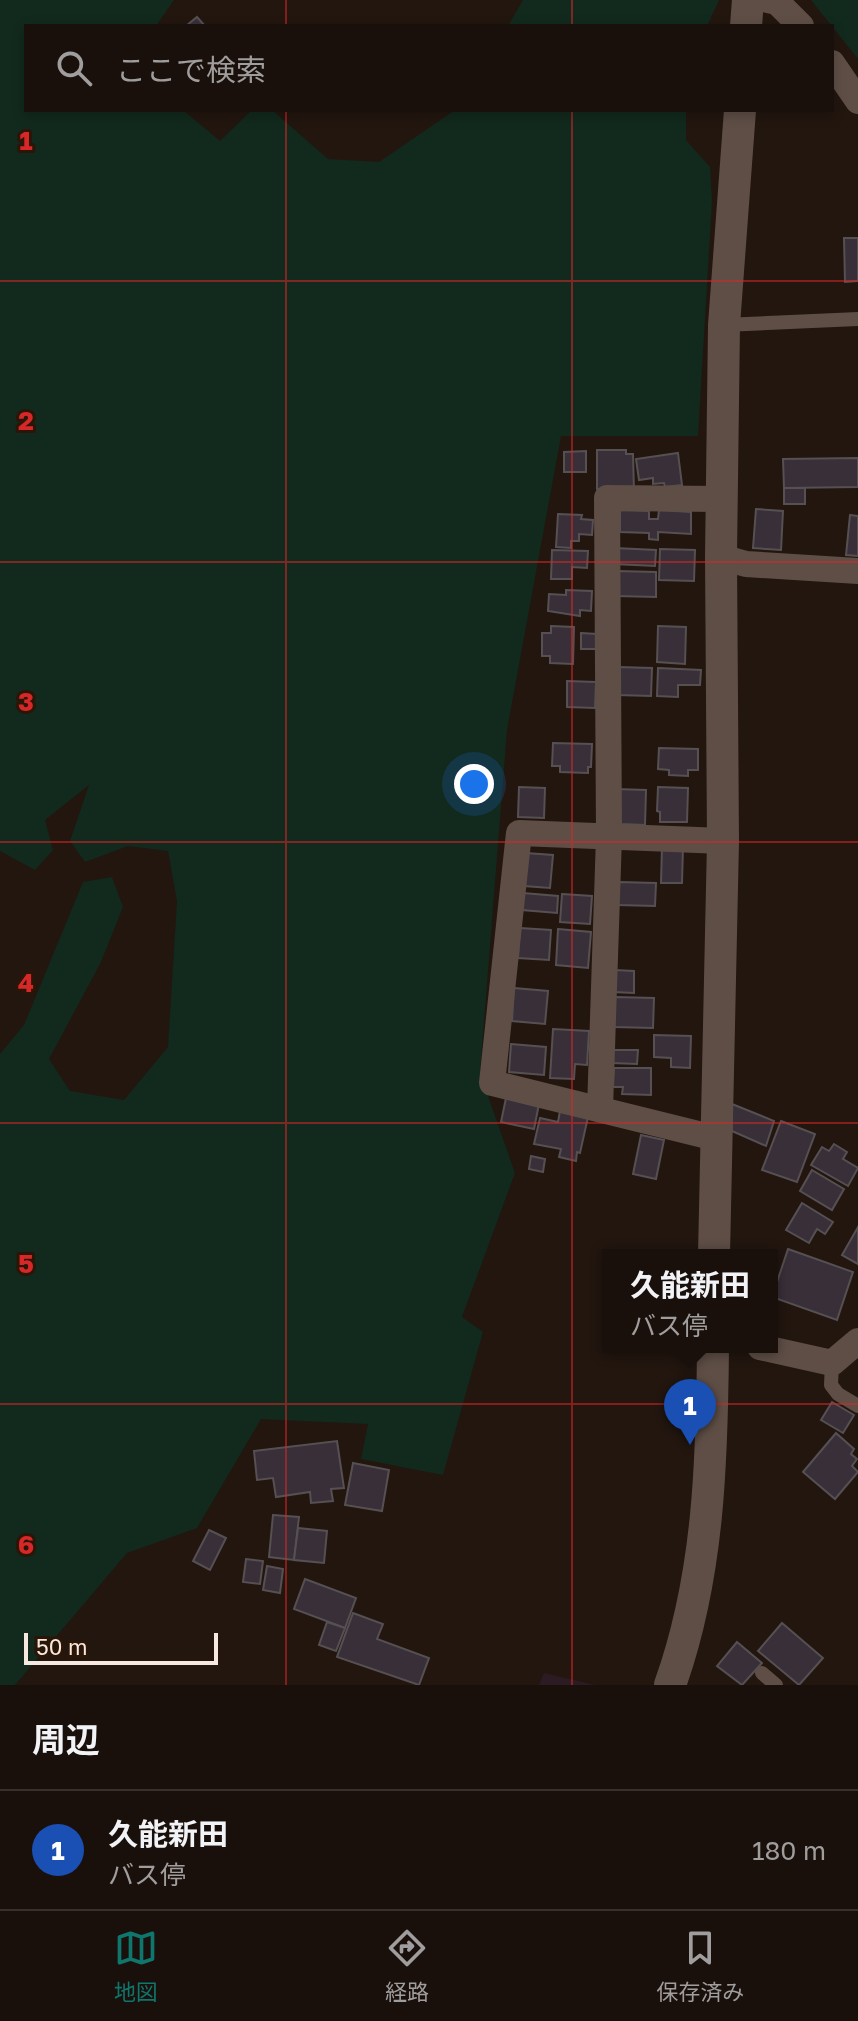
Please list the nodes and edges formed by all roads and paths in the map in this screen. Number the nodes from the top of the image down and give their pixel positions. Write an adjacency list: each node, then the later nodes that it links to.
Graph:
1 (748, 0): 3 (street)
2 (768, 0): 4 (street)
3 (746, 24)
4 (799, 24)
5 (834, 66): 6 (street)
6 (858, 101)
7 (740, 112): 9 (street)
8 (858, 319): 9 (lane)
9 (724, 325): 10 (street)
10 (722, 499): 11 (street); 13 (street)
11 (721, 557): 12 (street); 14 (street)
12 (858, 571)
13 (609, 836): 14 (street); 15 (street); 15 (street)
14 (723, 841): 16 (street)
15 (600, 1109): 16 (street)
16 (715, 1138): 17 (street)
17 (714, 1249)
18 (858, 1341): 21 (street)
19 (778, 1351): 21 (street)
20 (713, 1353): 24 (street)
21 (832, 1363): 22 (lane)
22 (858, 1406)
23 (762, 1673): 25 (lane)
24 (670, 1685)
25 (776, 1685)

